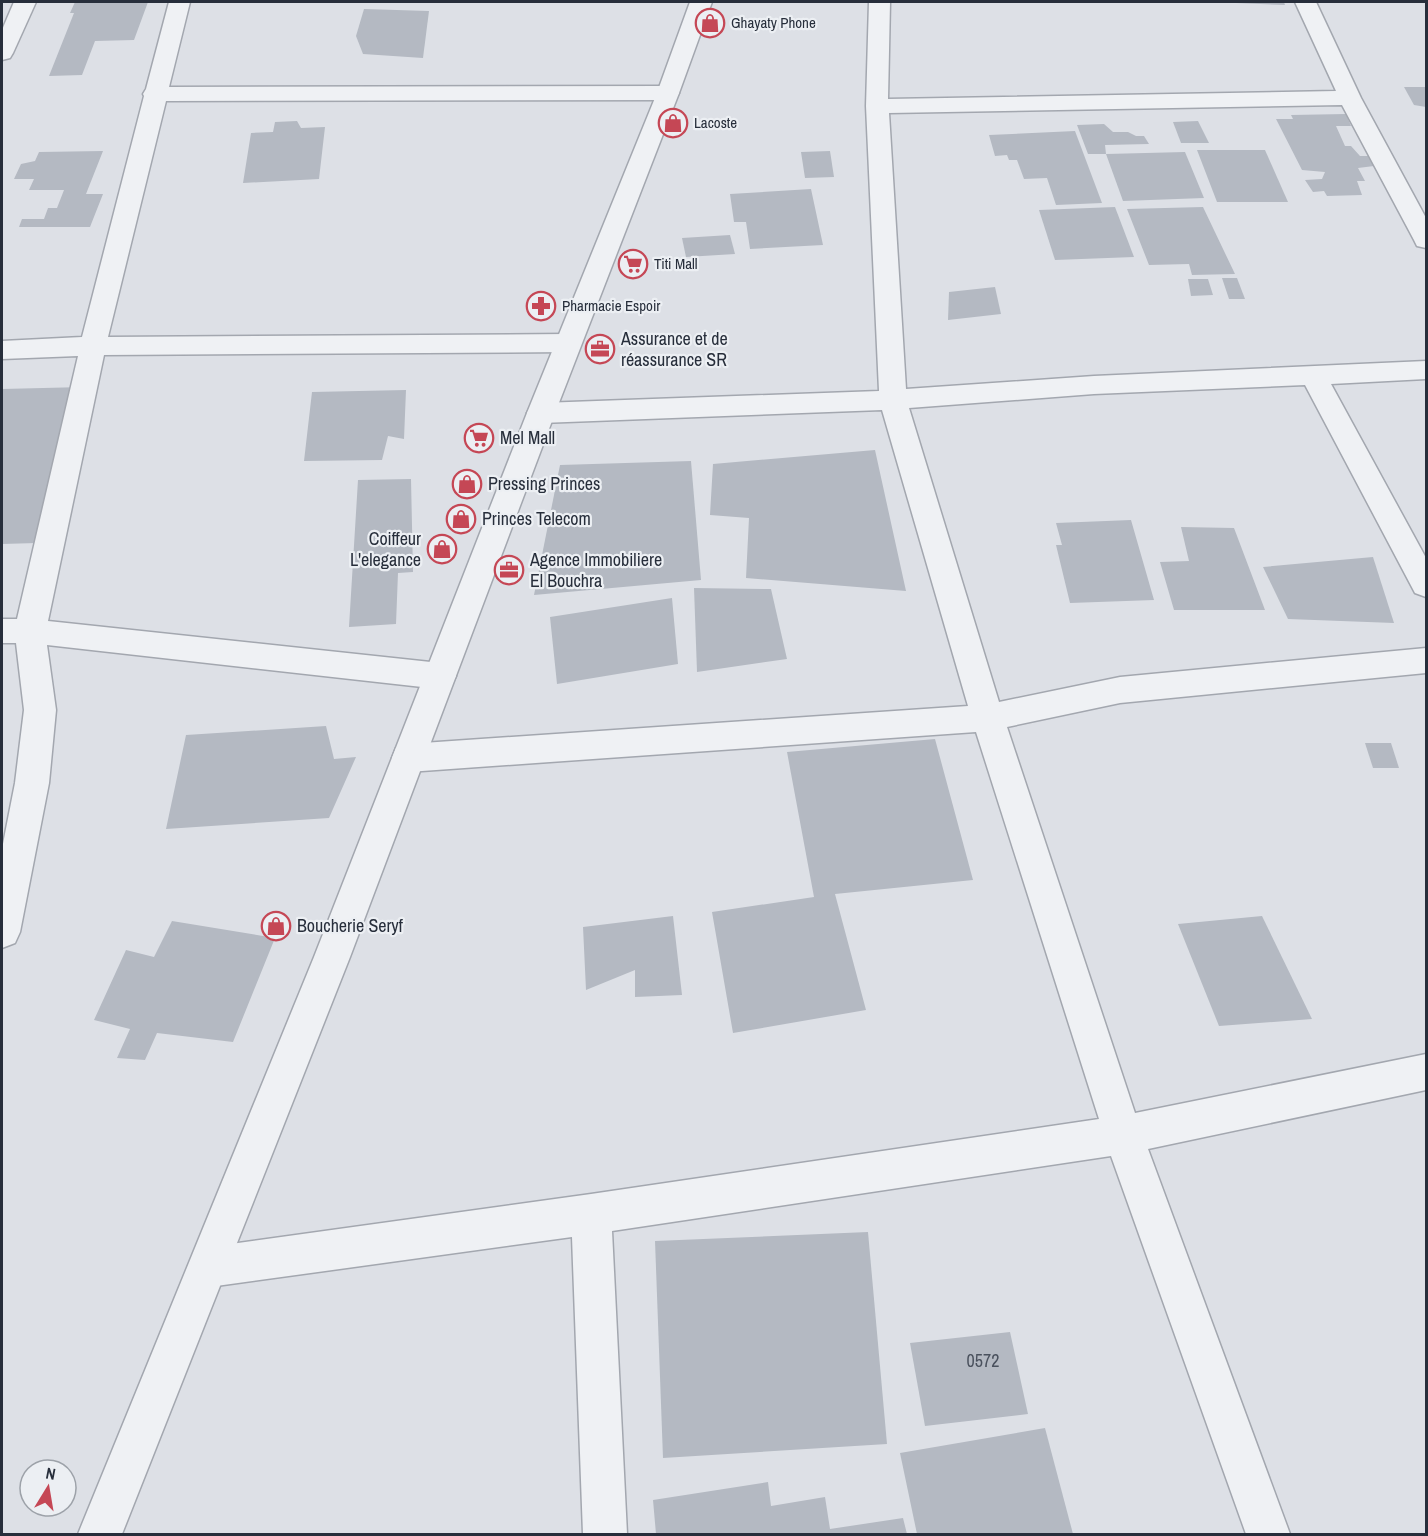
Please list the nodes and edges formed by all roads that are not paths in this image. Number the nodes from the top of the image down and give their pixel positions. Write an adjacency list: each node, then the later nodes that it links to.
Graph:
1 (26, 2): 6 (street)
2 (179, 2): 8 (street)
3 (701, 2): 7 (street)
4 (879, 2): 10 (street)
5 (1306, 2): 9 (street)
6 (2, 53)
7 (668, 93): 8 (street); 12 (street)
8 (154, 94): 13 (street)
9 (1350, 99): 10 (street); 11 (street)
10 (877, 106): 17 (street)
11 (1426, 240)
12 (568, 343): 13 (street); 18 (street)
13 (93, 346): 14 (street); 20 (street)
14 (2, 350)
15 (1426, 370): 16 (street)
16 (1313, 375): 17 (street); 19 (street)
17 (893, 400): 18 (street); 23 (street)
18 (541, 413): 22 (street)
19 (1426, 585)
20 (16, 631): 22 (street); 25 (street)
21 (1426, 660): 23 (street)
22 (440, 676): 24 (street)
23 (988, 718): 24 (street); 27 (street)
24 (408, 758): 29 (street)
25 (2, 932)
26 (1426, 1072): 27 (street)
27 (1124, 1135): 28 (street); 32 (street)
28 (591, 1214): 29 (street); 31 (street)
29 (209, 1267): 30 (street)
30 (100, 1534)
31 (605, 1534)
32 (1268, 1534)

